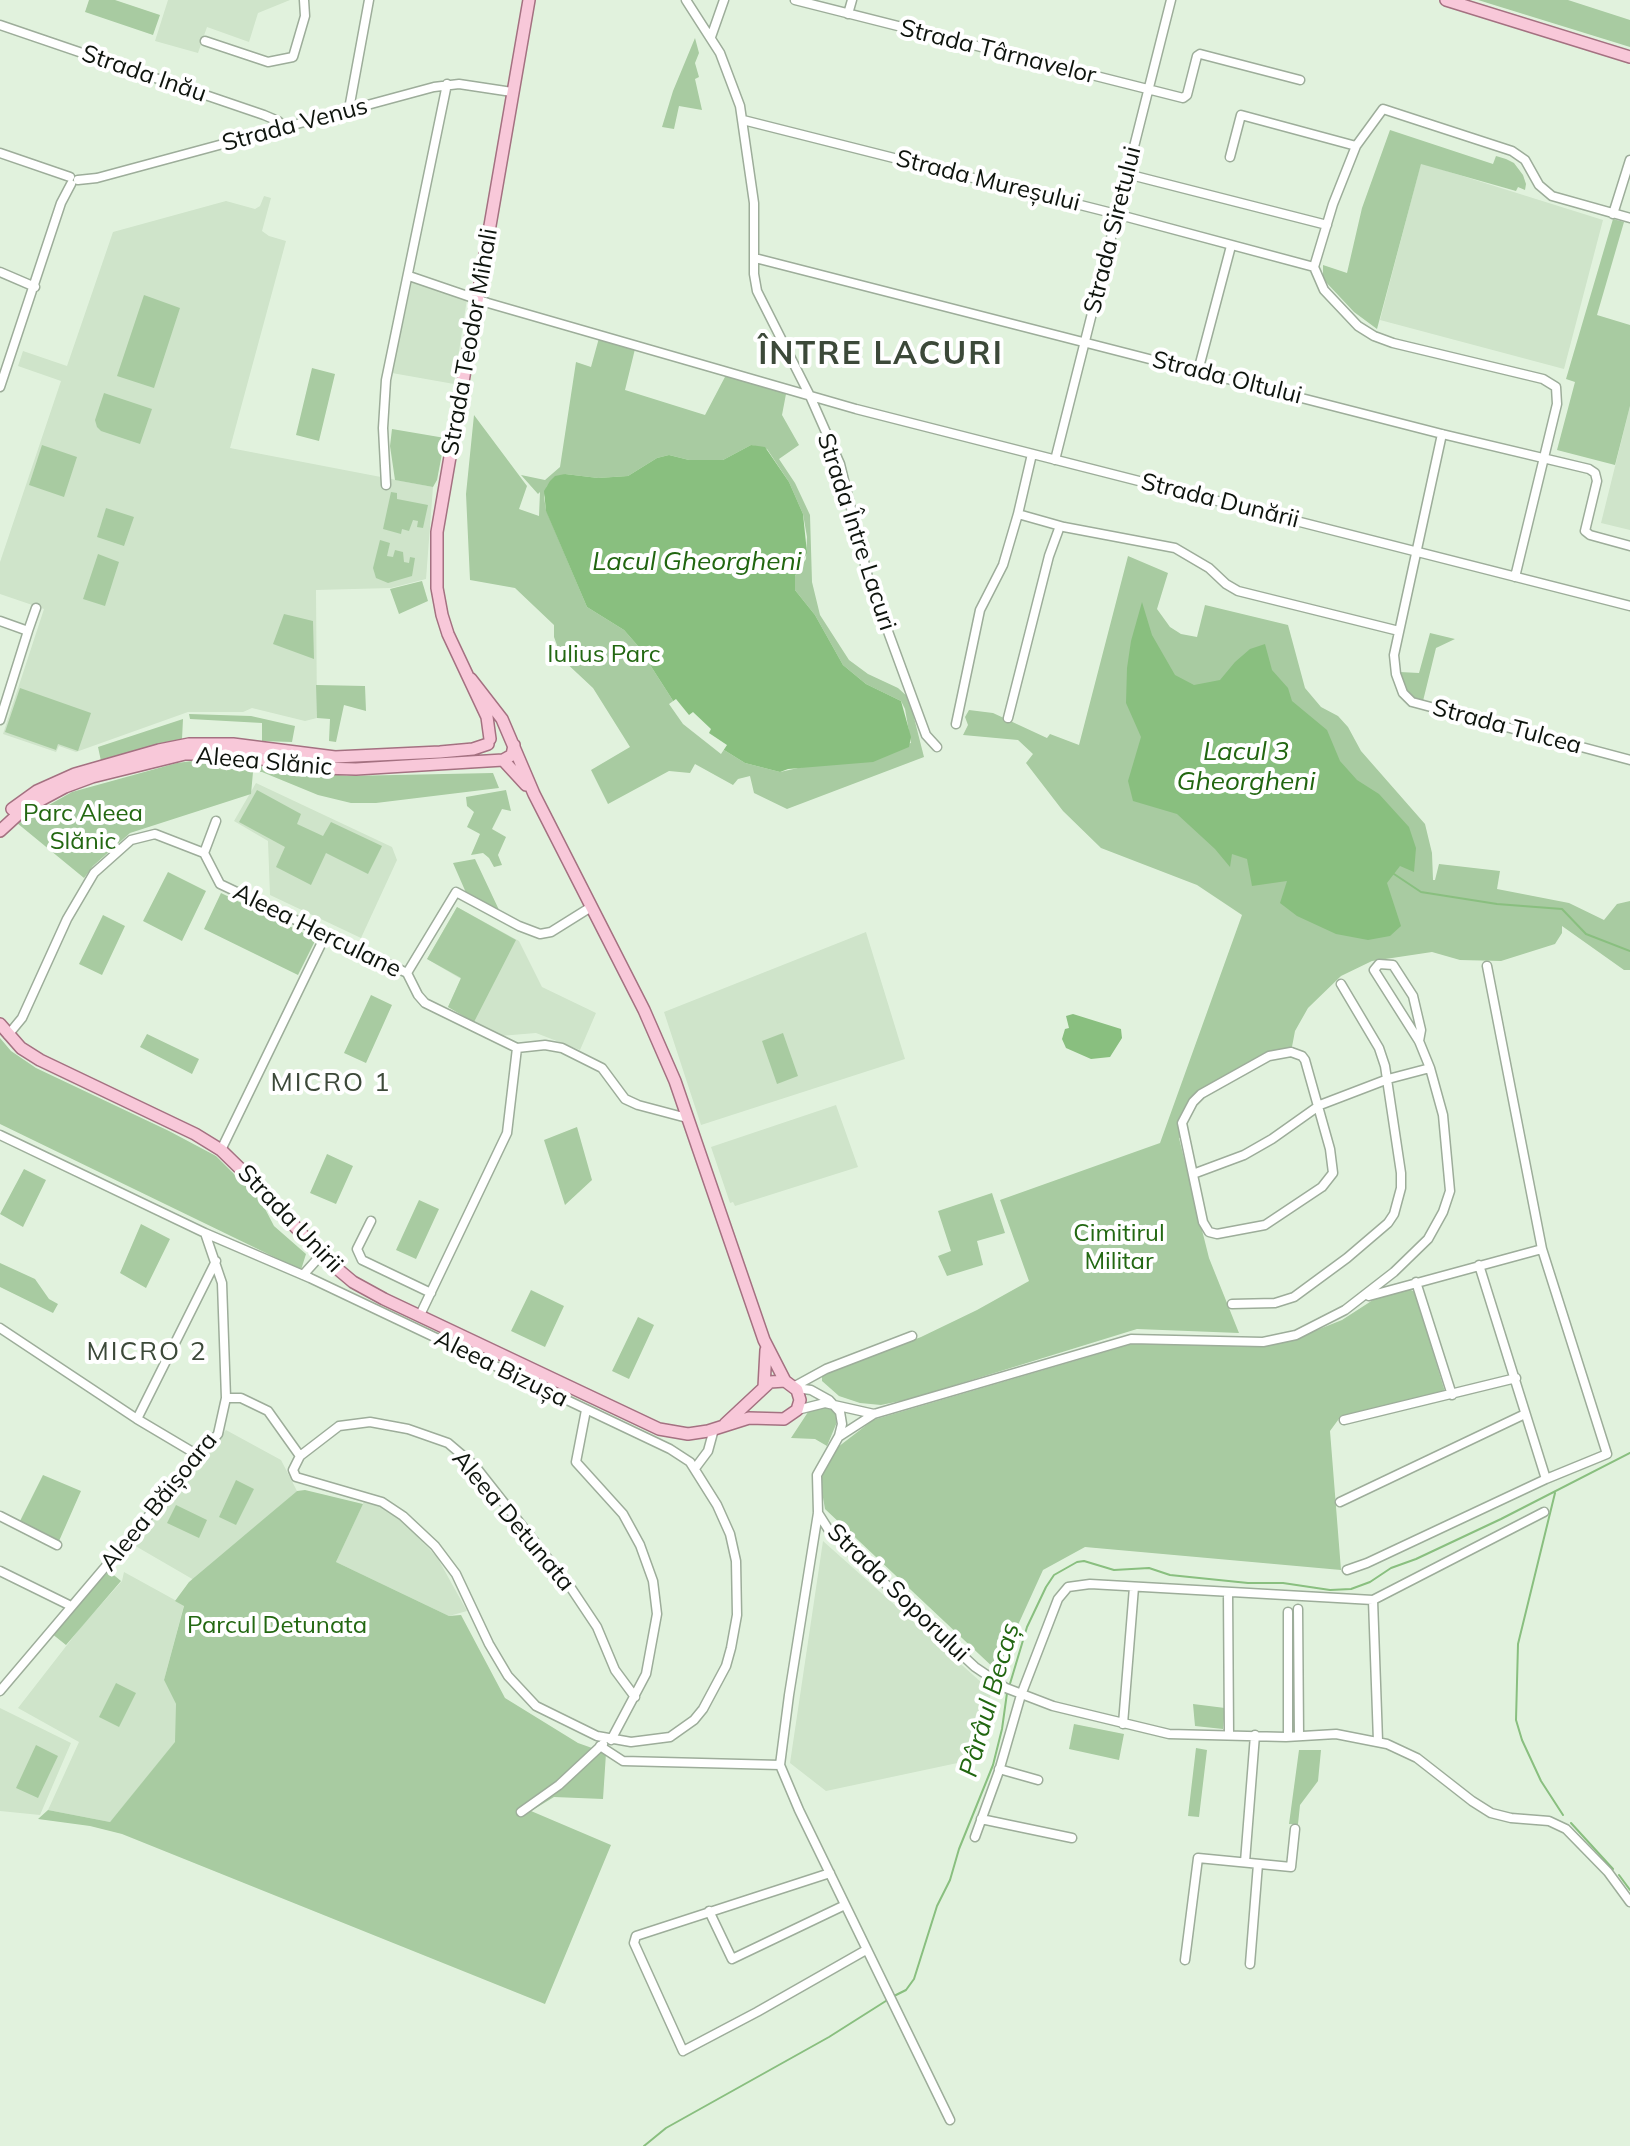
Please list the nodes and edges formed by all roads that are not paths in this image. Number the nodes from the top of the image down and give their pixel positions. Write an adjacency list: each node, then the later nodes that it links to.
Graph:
1 (304, 0): 13 (street)
2 (369, 0): 19 (street)
3 (529, 0): 18 (main road, Strada Teodor Mihali)
4 (686, 0): 12 (street, Strada Între Lacuri)
5 (724, 0): 12 (street)
6 (795, 0): 10 (street, Strada Târnavelor)
7 (852, 0): 10 (street)
8 (1171, 0): 17 (street, Strada Siretului)
9 (1446, 0): 14 (main road)
10 (848, 14): 17 (street, Strada Târnavelor)
11 (0, 25): 21 (street, Strada Inău)
12 (711, 37): 20 (street, Strada Între Lacuri)
13 (205, 41)
14 (1630, 57)
15 (1300, 80): 17 (street, Strada Târnavelor)
16 (447, 84): 18 (street, Strada Venus); 19 (street, Strada Venus); 36 (street)
17 (1148, 89): 26 (street, Strada Siretului)
18 (512, 92): 38 (main road, Strada Teodor Mihali)
19 (349, 109): 21 (street, Strada Venus)
20 (743, 120): 28 (street, Strada Mureșului); 33 (street, Strada Între Lacuri)
21 (285, 128): 27 (street, Strada Venus)
22 (1356, 146): 24 (street); 29 (street); 31 (street)
23 (0, 153): 27 (street)
24 (1230, 157)
25 (1630, 160): 29 (street)
26 (1127, 174): 28 (street, Strada Siretului); 31 (street)
27 (73, 180): 37 (street)
28 (1116, 214): 32 (street, Strada Mureșului); 39 (street, Strada Siretului)
29 (1613, 214): 30 (street)
30 (1630, 218)
31 (1327, 225): 34 (street)
32 (1231, 246): 34 (street, Strada Mureșului); 40 (street)
33 (755, 258): 39 (street, Strada Oltului); 42 (street, Strada Între Lacuri)
34 (1314, 267): 46 (street)
35 (0, 272): 37 (street)
36 (409, 276): 38 (street, Strada Dunării); 47 (street)
37 (35, 287): 41 (street)
38 (479, 300): 42 (street, Strada Dunării); 58 (main road, Strada Teodor Mihali)
39 (1086, 343): 40 (street, Strada Oltului); 45 (street, Strada Siretului)
40 (1198, 371): 43 (street, Strada Oltului)
41 (0, 387)
42 (810, 396): 44 (street, Strada Dunării); 64 (street, Strada Între Lacuri)
43 (1442, 434): 46 (street, Strada Oltului); 51 (street, Strada Tulcea)
44 (1032, 454): 45 (street, Strada Dunării); 48 (street)
45 (1055, 460): 51 (street, Strada Dunării)
46 (1543, 460): 50 (street, Strada Oltului); 52 (street)
47 (386, 485)
48 (1018, 514): 49 (street); 61 (street)
49 (1060, 526): 57 (street); 60 (street)
50 (1630, 546)
51 (1417, 550): 52 (street, Strada Dunării); 57 (street, Strada Tulcea)
52 (1515, 577): 53 (street, Strada Dunării)
53 (1630, 606)
54 (36, 608): 56 (street)
55 (0, 621): 56 (street)
56 (28, 631): 59 (street)
57 (1399, 631): 66 (street, Strada Tulcea)
58 (471, 679): 62 (main road, Strada Teodor Mihali); 63 (main road, Strada Teodor Mihali)
59 (0, 718)
60 (1008, 718)
61 (956, 724)
62 (512, 741): 63 (main road); 65 (main road); 67 (main road, Strada Teodor Mihali)
63 (489, 742): 65 (main road); 68 (main road, Aleea Slănic)
64 (937, 747)
65 (501, 760): 67 (main road); 70 (main road, Aleea Slănic)
66 (1630, 760)
67 (534, 794): 72 (main road)
68 (0, 821)
69 (216, 821): 71 (street)
70 (0, 831)
71 (204, 853): 73 (street, Aleea Herculane); 78 (street)
72 (591, 907): 75 (street); 84 (main road)
73 (326, 934): 75 (street, Aleea Herculane); 86 (street)
74 (1487, 966): 90 (street)
75 (407, 973): 80 (street, Aleea Herculane)
76 (1341, 984): 82 (street)
77 (0, 1024): 78 (main road, Strada Unirii)
78 (8, 1035): 86 (main road, Strada Unirii)
79 (1419, 1041): 79 (street); 81 (street)
80 (517, 1048): 84 (street, Aleea Herculane); 96 (street)
81 (1430, 1068): 82 (street); 97 (street)
82 (1388, 1079): 83 (street); 98 (street)
83 (1320, 1105): 87 (street); 87 (street); 87 (street)
84 (687, 1118): 102 (main road)
85 (0, 1135): 89 (street, Aleea Bizușa)
86 (221, 1150): 91 (main road, Strada Unirii)
87 (1193, 1174)
88 (371, 1221): 96 (street)
89 (205, 1233): 92 (street, Aleea Băișoara); 94 (street, Aleea Bizușa)
90 (1542, 1249): 93 (street); 121 (street)
91 (321, 1255): 94 (street); 99 (main road, Strada Unirii)
92 (216, 1261): 107 (street, Aleea Băișoara); 114 (street)
93 (1479, 1265): 95 (street); 103 (street)
94 (303, 1275): 109 (street, Aleea Bizușa)
95 (1416, 1282): 97 (street); 106 (street)
96 (431, 1293): 99 (street)
97 (1362, 1299): 111 (street)
98 (1232, 1304)
99 (420, 1315): 116 (main road, Strada Unirii)
100 (0, 1328): 114 (street)
101 (912, 1336): 104 (street)
102 (765, 1341): 104 (main road); 105 (main road)
103 (1516, 1378): 106 (street); 112 (street)
104 (791, 1384): 105 (main road); 108 (street); 110 (main road)
105 (763, 1388): 113 (main road); 116 (main road)
106 (1452, 1395): 115 (street)
107 (226, 1398): 118 (street); 119 (street, Aleea Băișoara)
108 (832, 1404): 110 (street); 111 (street); 117 (street)
109 (586, 1410): 120 (street, Aleea Bizușa); 135 (street)
110 (797, 1410): 113 (main road, Strada Unirii)
111 (874, 1414): 117 (street)
112 (1525, 1414): 121 (street); 122 (street)
113 (770, 1417): 116 (main road, Strada Unirii)
114 (137, 1419): 119 (street)
115 (1344, 1420)
116 (720, 1427): 120 (street)
117 (839, 1436): 124 (street)
118 (300, 1456): 135 (street, Aleea Detunata); 141 (street, Aleea Detunata)
119 (201, 1457): 132 (street, Aleea Băișoara)
120 (696, 1467): 141 (street, Aleea Detunata)
121 (1546, 1479): 127 (street)
122 (1340, 1502)
123 (1544, 1512): 131 (street)
124 (818, 1513): 134 (street, Strada Soporului); 144 (street)
125 (0, 1516): 126 (street)
126 (57, 1545)
127 (1347, 1570)
128 (0, 1571): 132 (street)
129 (1134, 1587): 130 (street); 134 (street); 136 (street)
130 (1228, 1592): 131 (street); 137 (street)
131 (1373, 1600): 142 (street)
132 (71, 1606): 133 (street, Aleea Băișoara)
133 (0, 1691)
134 (1014, 1692): 136 (street, Strada Soporului); 145 (street)
135 (635, 1697): 141 (street)
136 (1123, 1724): 137 (street, Strada Soporului)
137 (1229, 1735): 138 (street, Strada Soporului)
138 (1255, 1735): 140 (street, Strada Soporului); 152 (street)
139 (1299, 1736): 140 (street, Strada Soporului); 140 (street); 142 (street, Strada Soporului)
140 (1288, 1737)
141 (611, 1740): 143 (street, Aleea Detunata)
142 (1378, 1741): 155 (street, Strada Soporului)
143 (600, 1746): 144 (street); 147 (street, Aleea Detunata)
144 (780, 1765): 154 (street)
145 (999, 1769): 146 (street); 148 (street)
146 (1038, 1780)
147 (521, 1812)
148 (981, 1819): 150 (street); 151 (street)
149 (1295, 1829): 153 (street)
150 (975, 1837)
151 (1072, 1838)
152 (1245, 1862): 153 (street); 159 (street)
153 (1258, 1864): 160 (street)
154 (830, 1873): 156 (street); 157 (street)
155 (1630, 1902)
156 (845, 1905): 157 (street); 158 (street)
157 (709, 1911): 158 (street)
158 (866, 1950): 161 (street)
159 (1185, 1960)
160 (1250, 1964)
161 (950, 2120)

